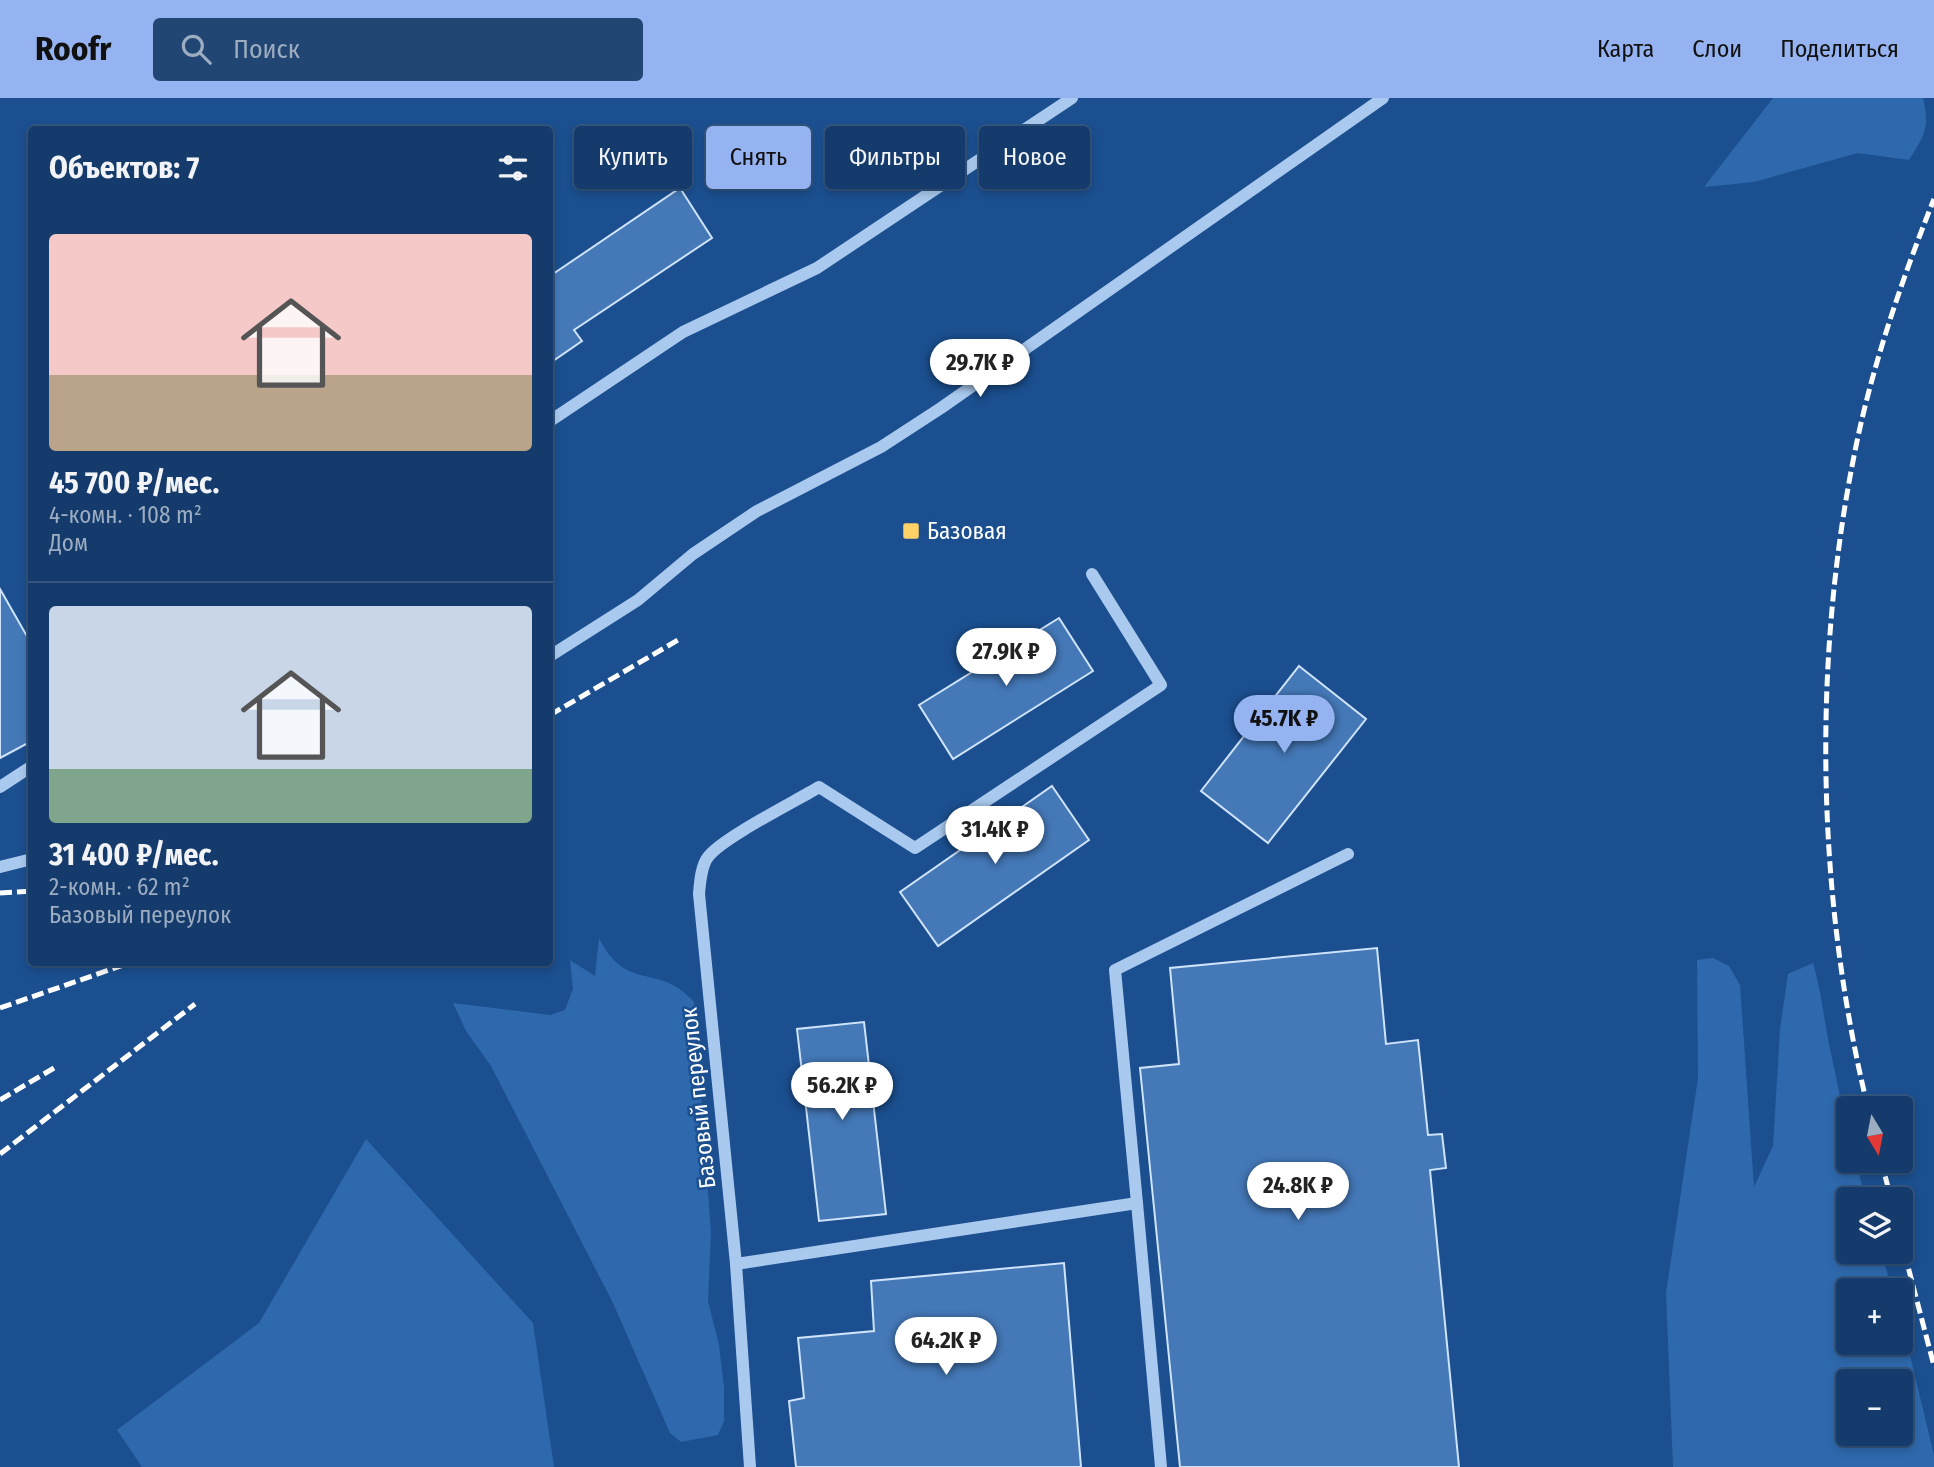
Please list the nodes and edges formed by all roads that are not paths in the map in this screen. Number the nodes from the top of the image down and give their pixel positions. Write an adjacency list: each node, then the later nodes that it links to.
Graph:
1 (1072, 98): 3 (street)
2 (1383, 98): 5 (street)
3 (553, 420)
4 (1092, 575): 12 (street, Базовый переулок)
5 (553, 654)
6 (28, 769): 7 (street)
7 (0, 788)
8 (1348, 854): 11 (street)
9 (28, 860): 10 (street)
10 (0, 867)
11 (1137, 1203): 12 (street); 14 (street)
12 (736, 1264): 13 (street, Базовый переулок)
13 (750, 1467)
14 (1161, 1467)

